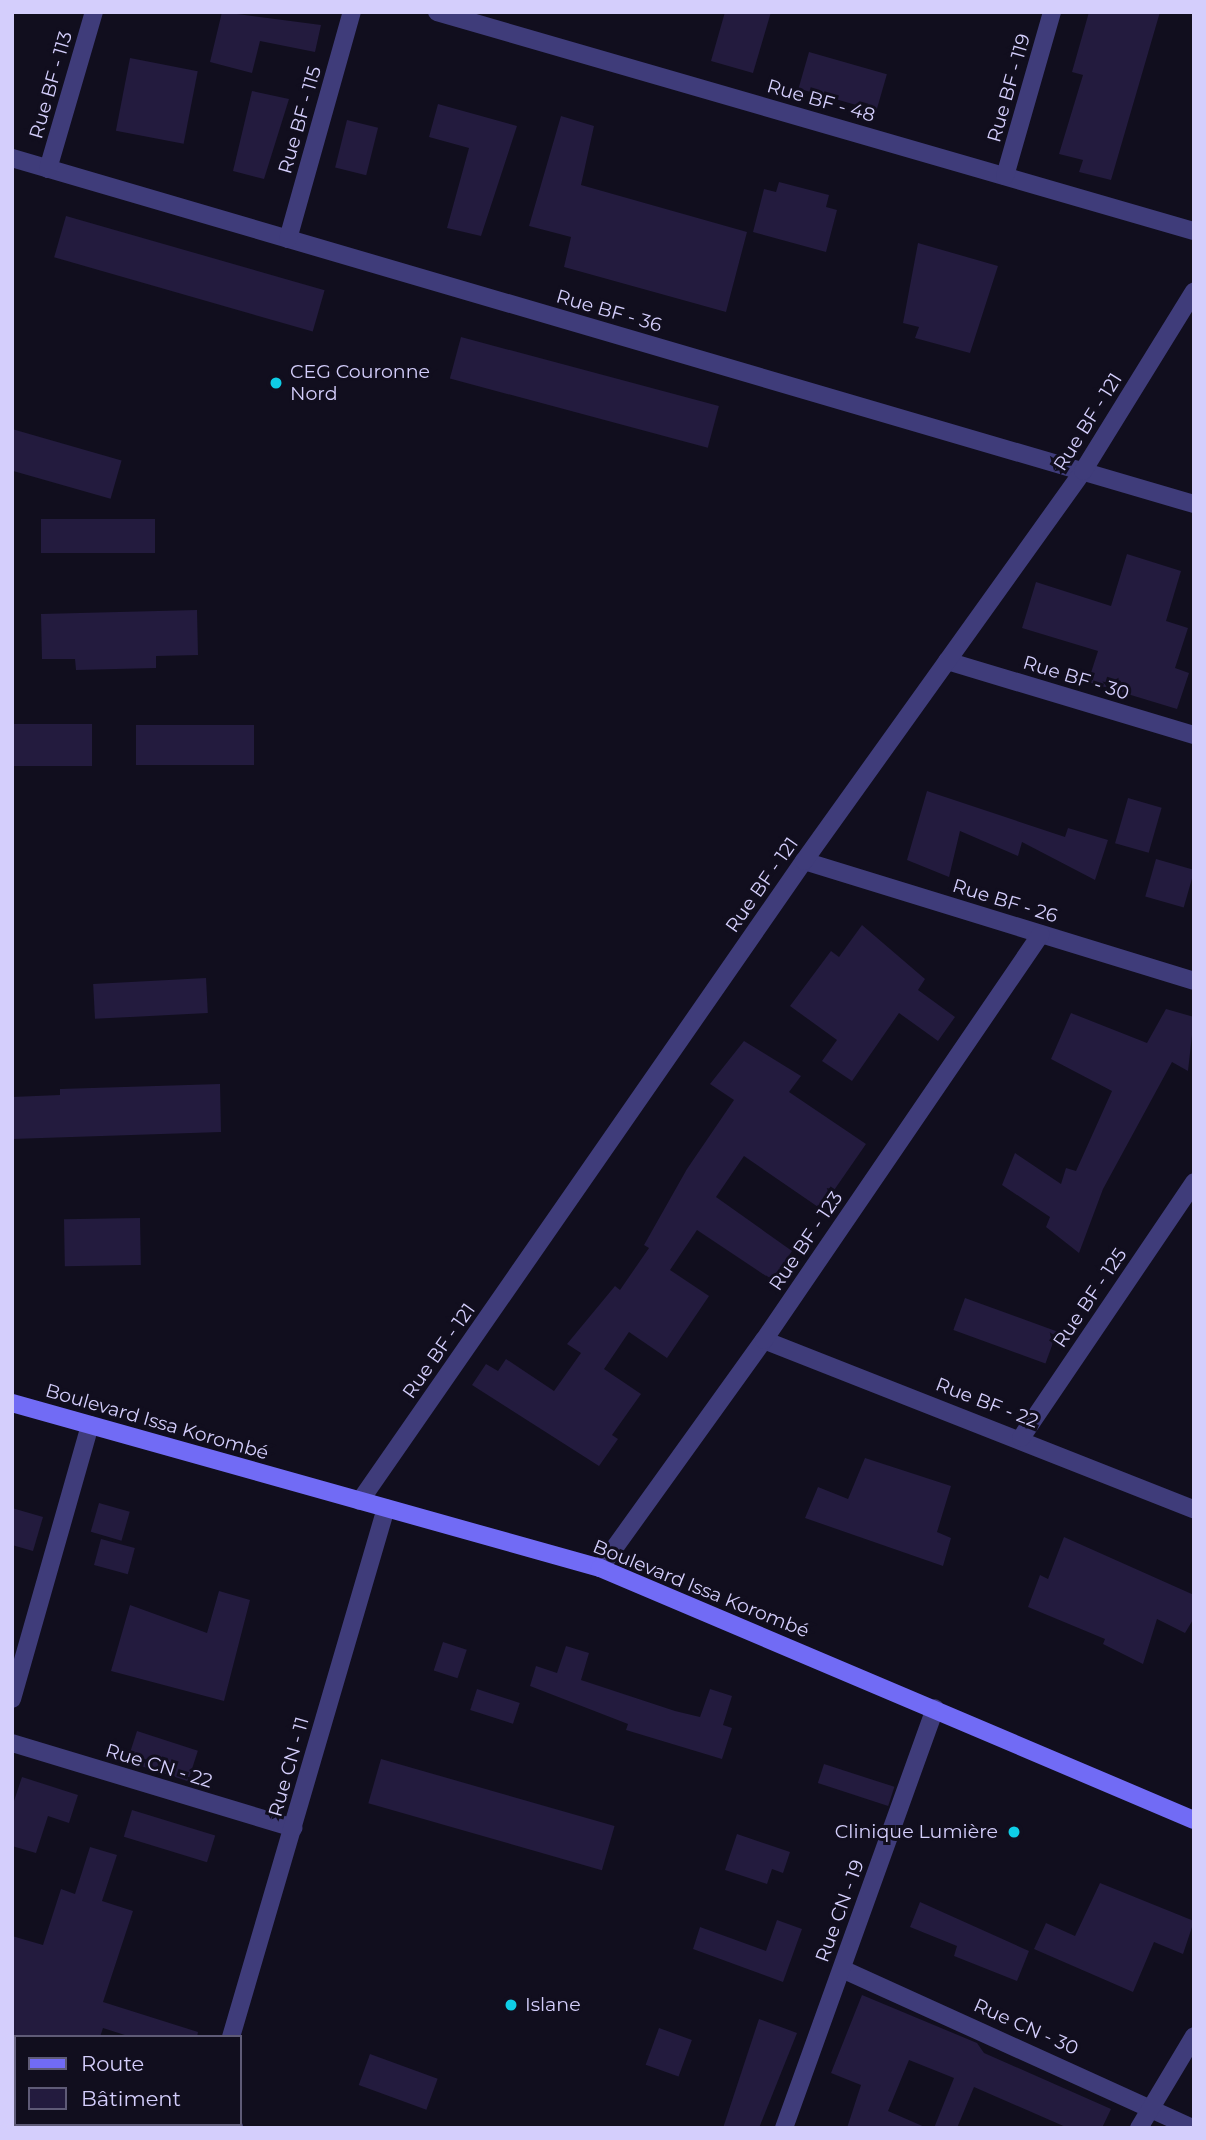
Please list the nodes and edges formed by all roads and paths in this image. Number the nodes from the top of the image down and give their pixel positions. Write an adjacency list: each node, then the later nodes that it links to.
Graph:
1 (94, 12): 6 (street, Rue BF - 113)
2 (352, 12): 9 (street, Rue BF - 115)
3 (437, 12): 7 (street, Rue BF - 48)
4 (1052, 12): 7 (street, Rue BF - 119)
5 (12, 158): 6 (street, Rue BF - 36)
6 (48, 169): 9 (street, Rue BF - 36)
7 (1005, 176): 8 (street, Rue BF - 48)
8 (1194, 231)
9 (288, 239): 11 (street, Rue BF - 36)
10 (1194, 291): 11 (street, Rue BF - 121)
11 (1083, 471): 12 (street, Rue BF - 36); 13 (street, Rue BF - 121)
12 (1194, 504)
13 (947, 661): 14 (street, Rue BF - 30); 15 (street, Rue BF - 121)
14 (1194, 735)
15 (804, 861): 16 (street, Rue BF - 26); 23 (street, Rue BF - 121)
16 (1041, 934): 17 (street, Rue BF - 26); 19 (street, Rue BF - 123)
17 (1194, 981)
18 (1194, 1182): 22 (street, Rue BF - 125)
19 (764, 1340): 22 (street, Rue BF - 22); 26 (street, Rue BF - 123)
20 (12, 1403): 21 (street, Boulevard Issa Korombé)
21 (90, 1425): 23 (street, Boulevard Issa Korombé); 27 (street)
22 (1021, 1438): 25 (street, Rue BF - 22)
23 (360, 1501): 24 (street, Boulevard Issa Korombé)
24 (386, 1508): 26 (street, Boulevard Issa Korombé); 31 (street, Rue CN - 11)
25 (1194, 1509)
26 (600, 1568): 28 (street, Boulevard Issa Korombé)
27 (12, 1699)
28 (935, 1708): 30 (street, Boulevard Issa Korombé); 32 (street, Rue CN - 19)
29 (12, 1743): 31 (street, Rue CN - 22)
30 (1194, 1820)
31 (293, 1828): 33 (street, Rue CN - 11)
32 (842, 1969): 35 (street, Rue CN - 30); 36 (street, Rue CN - 19)
33 (232, 2035)
34 (1194, 2036): 35 (street)
35 (1151, 2105): 37 (street); 38 (street, Rue CN - 30)
36 (784, 2128)
37 (1139, 2128)
38 (1192, 2128)

